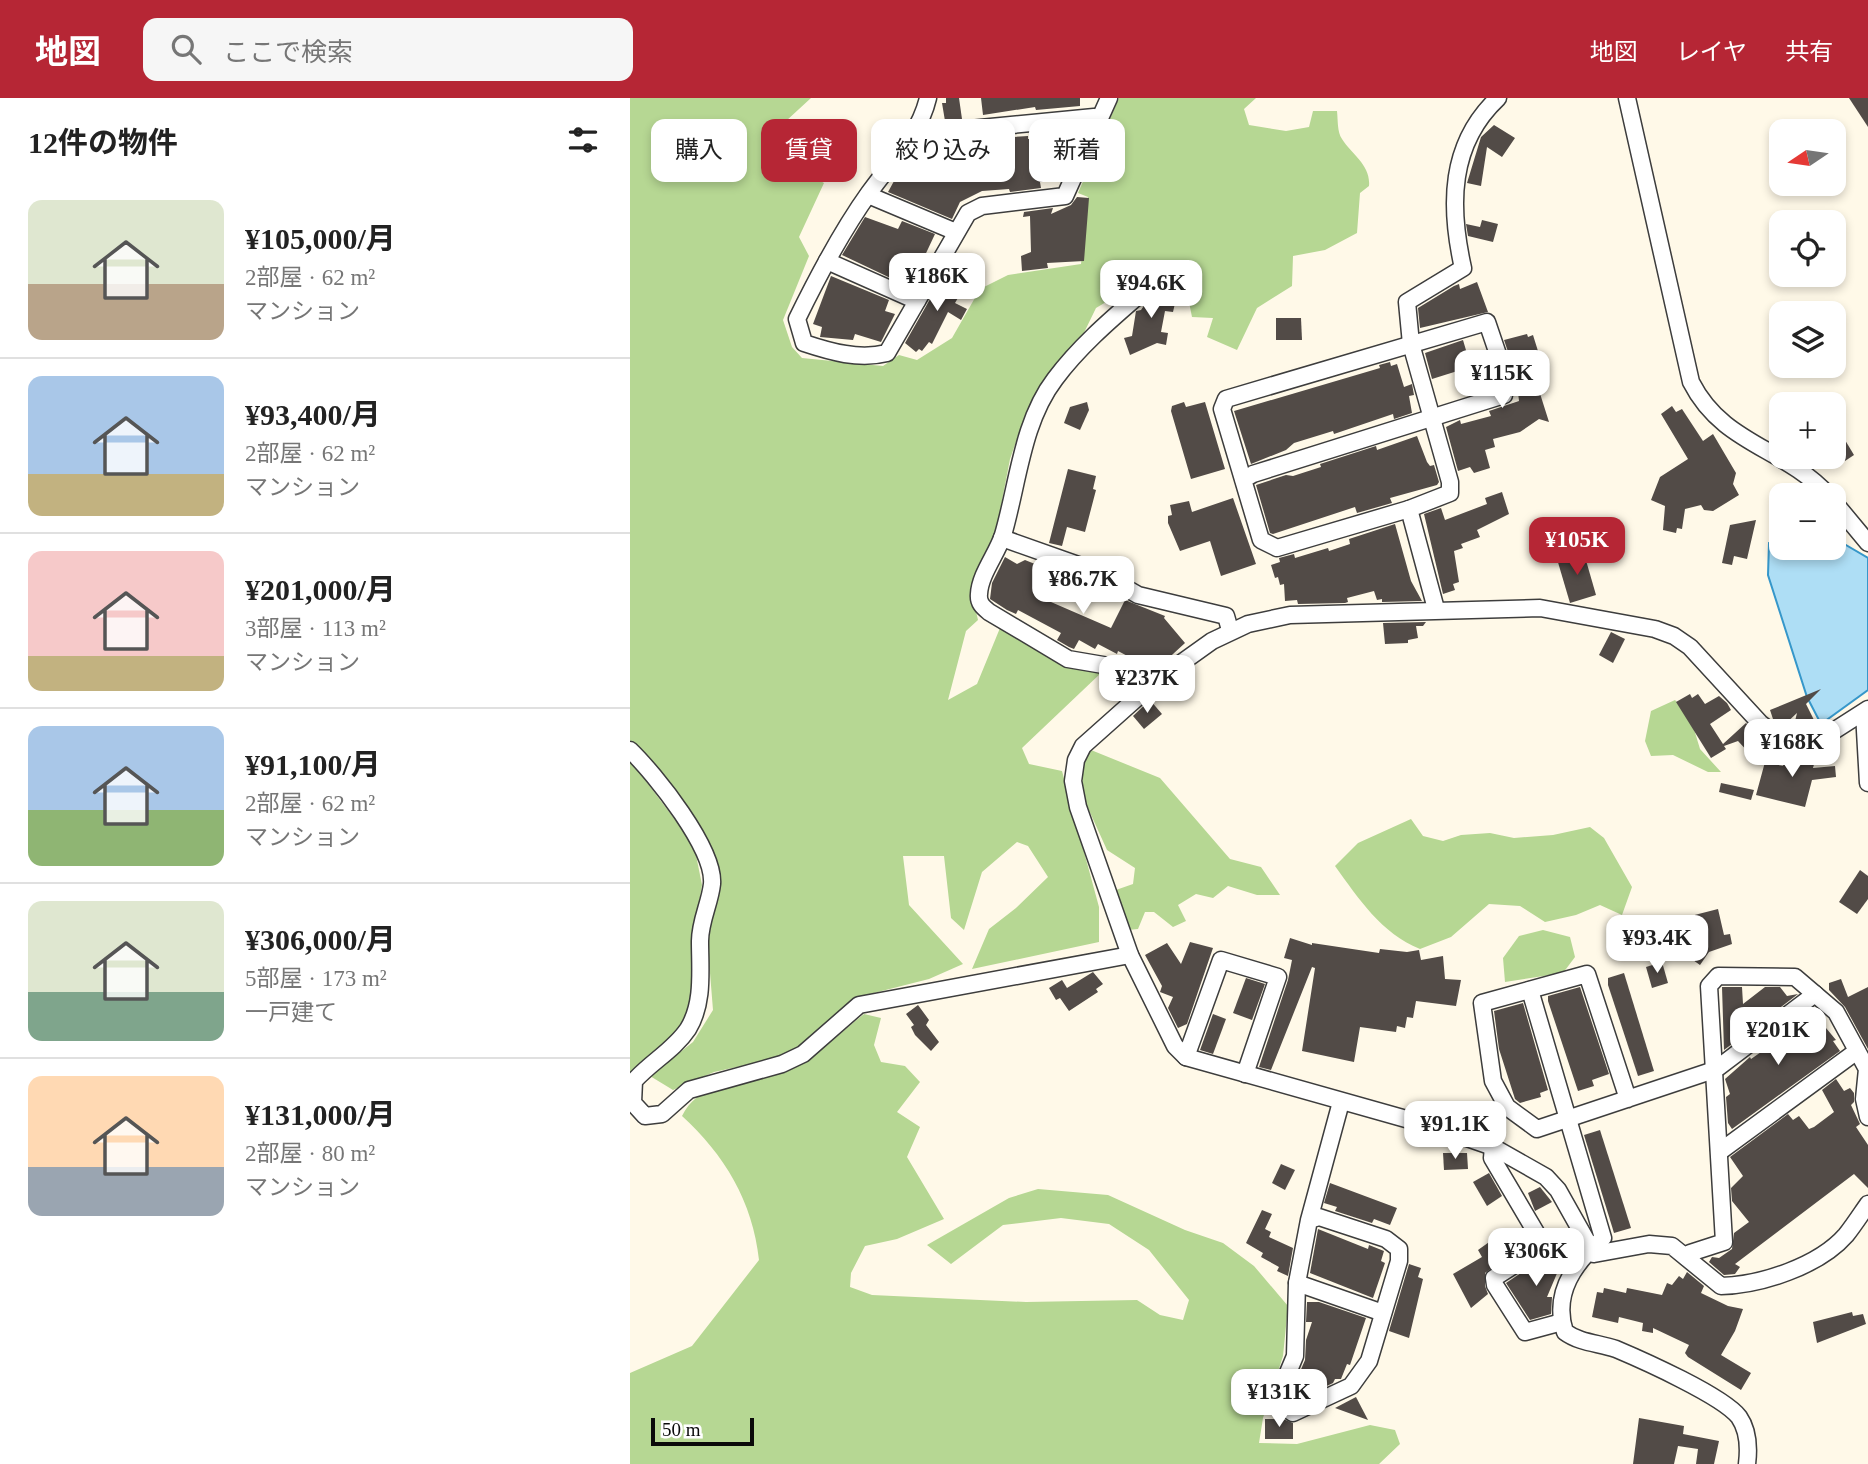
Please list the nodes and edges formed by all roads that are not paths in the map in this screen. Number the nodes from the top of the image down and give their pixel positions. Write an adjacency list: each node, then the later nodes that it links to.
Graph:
1 (928, 98): 5 (street)
2 (1109, 98): 8 (street)
3 (1497, 98): 16 (street)
4 (1627, 98): 19 (street)
5 (921, 119)
6 (1073, 119): 7 (street)
7 (1097, 119)
8 (1099, 119)
9 (877, 182): 11 (street)
10 (1071, 182): 12 (street)
11 (867, 195): 12 (street); 13 (street)
12 (956, 232): 15 (street)
13 (827, 261): 15 (street); 15 (street)
14 (1138, 296): 22 (street)
15 (917, 301)
16 (1411, 344): 17 (street); 17 (street); 18 (street)
17 (1431, 418): 18 (street); 20 (street)
18 (1243, 480): 20 (street)
19 (1817, 483)
20 (1409, 509): 24 (street)
21 (1846, 516): 23 (street)
22 (1002, 538): 25 (street); 26 (street)
23 (1868, 543)
24 (1436, 610): 25 (street); 27 (street)
25 (1230, 630): 26 (street)
26 (1156, 681): 30 (street)
27 (1866, 711): 29 (street)
28 (630, 750): 30 (street)
29 (1868, 783)
30 (1129, 955): 34 (street)
31 (1530, 990): 37 (street); 40 (street); 40 (street)
32 (1815, 995): 33 (street); 35 (street); 35 (street)
33 (1857, 1051): 39 (street); 42 (street)
34 (1186, 1057): 36 (street); 36 (street)
35 (1714, 1070): 37 (street); 42 (street)
36 (1245, 1074): 38 (street)
37 (1628, 1099): 40 (street)
38 (1341, 1102): 41 (street); 44 (street)
39 (1868, 1117)
40 (1568, 1119): 45 (street)
41 (1493, 1147): 45 (street); 49 (street)
42 (1719, 1149): 46 (street)
43 (1868, 1203): 46 (street)
44 (1309, 1220): 47 (street); 48 (street)
45 (1589, 1249): 46 (street); 49 (street)
46 (1686, 1257)
47 (1297, 1283): 48 (street); 48 (street)
48 (1383, 1313)
49 (1562, 1322): 50 (street)
50 (1747, 1464)

